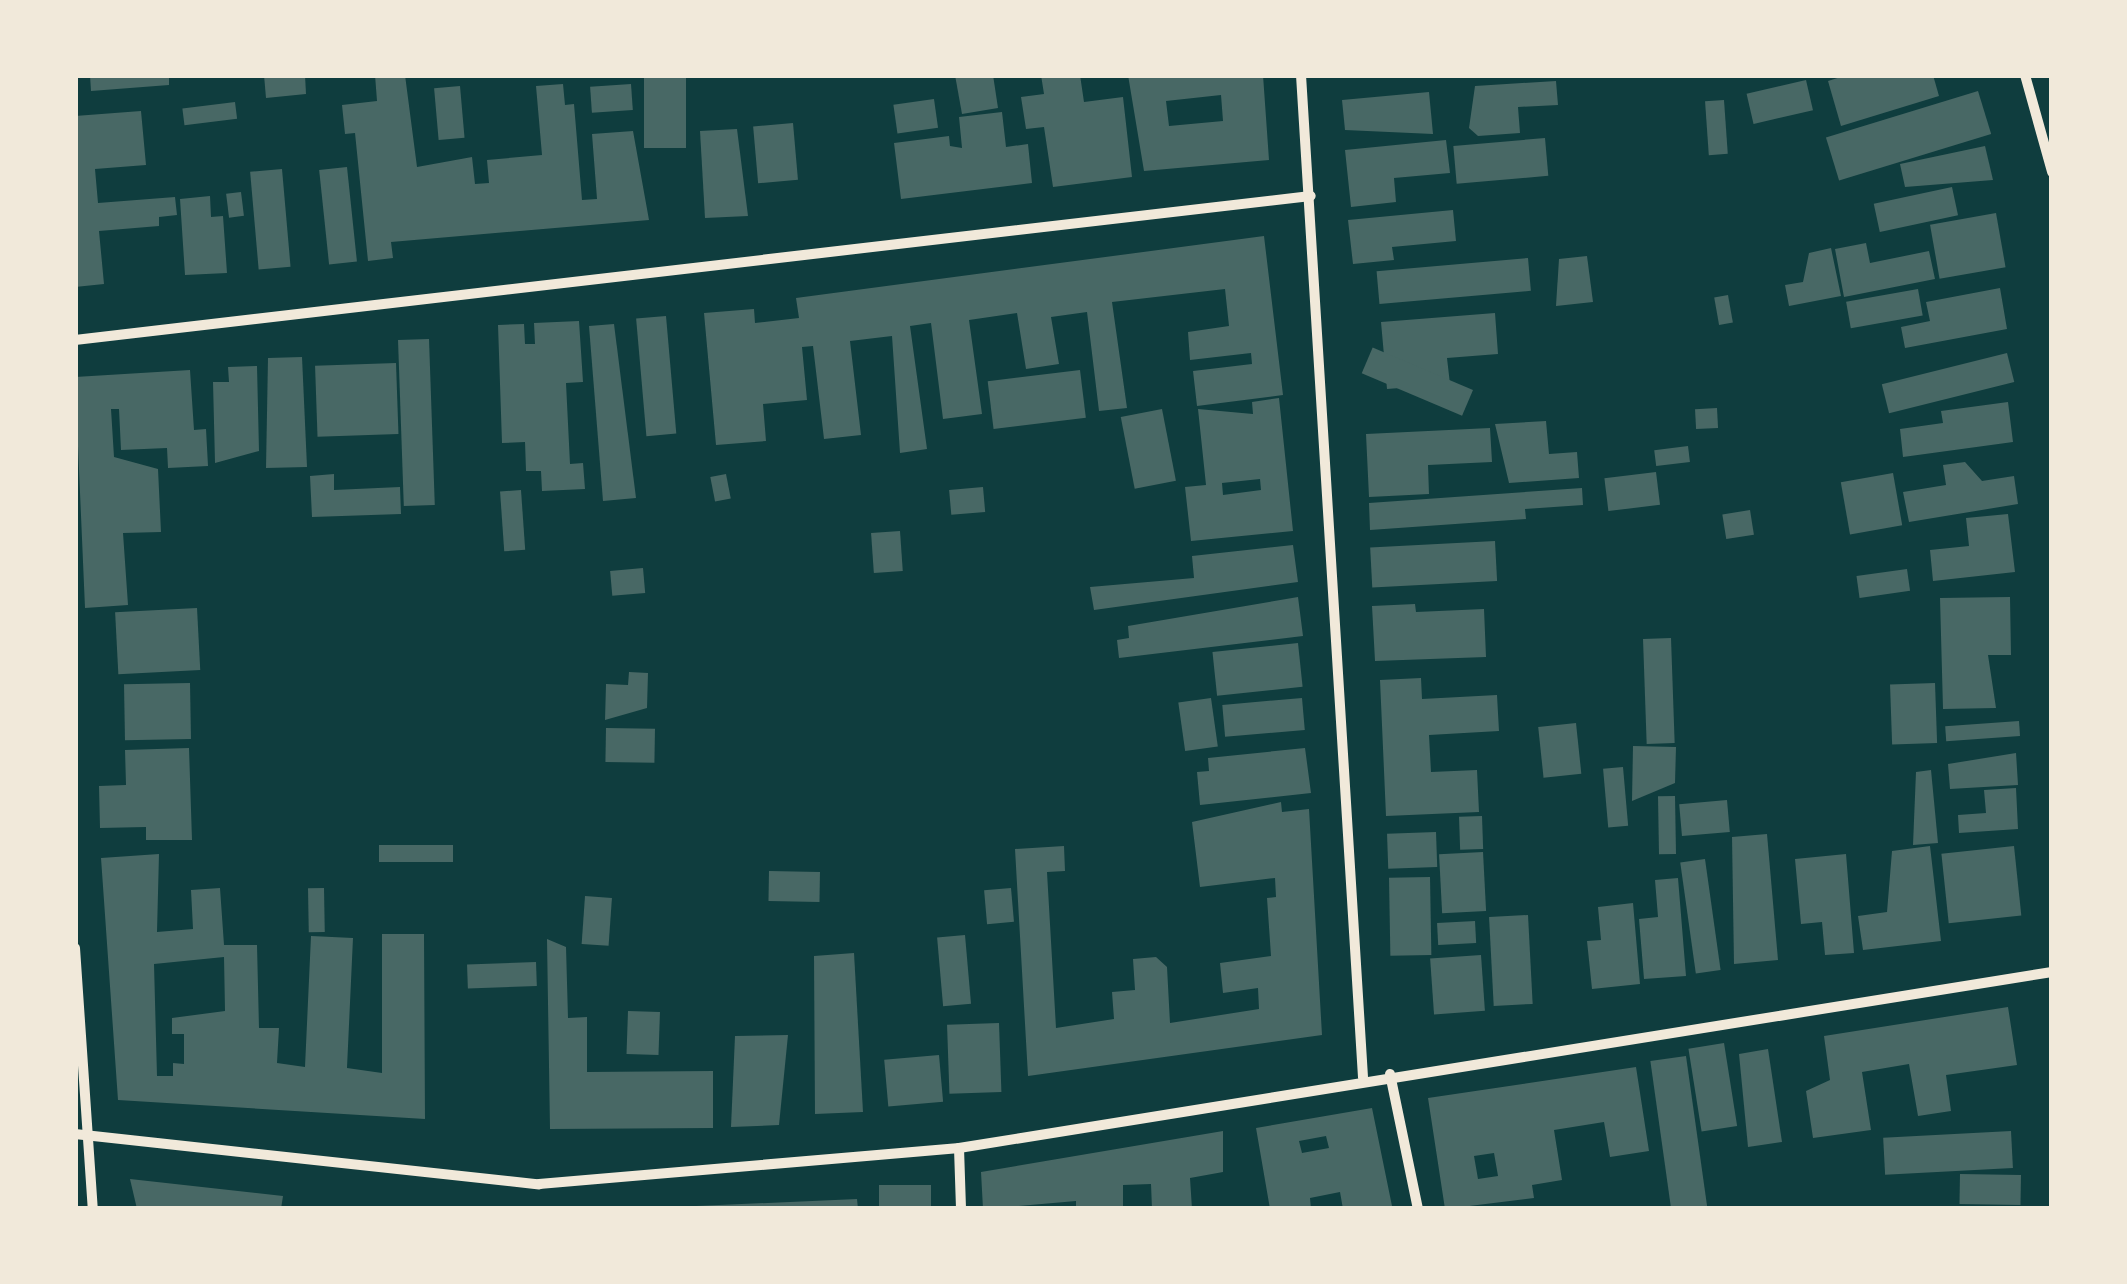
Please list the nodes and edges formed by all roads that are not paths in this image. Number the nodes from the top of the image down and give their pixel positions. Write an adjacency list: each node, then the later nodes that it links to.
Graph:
1 (1302, 75): 4 (street)
2 (2025, 75): 3 (street)
3 (2052, 172)
4 (1311, 196): 5 (street); 9 (street)
5 (75, 340)
6 (75, 948): 10 (street)
7 (2052, 972): 8 (street)
8 (1390, 1074): 9 (street); 14 (street)
9 (1363, 1077): 11 (street)
10 (81, 1136): 11 (street); 12 (street)
11 (960, 1148): 13 (street)
12 (93, 1209)
13 (961, 1209)
14 (1418, 1209)

